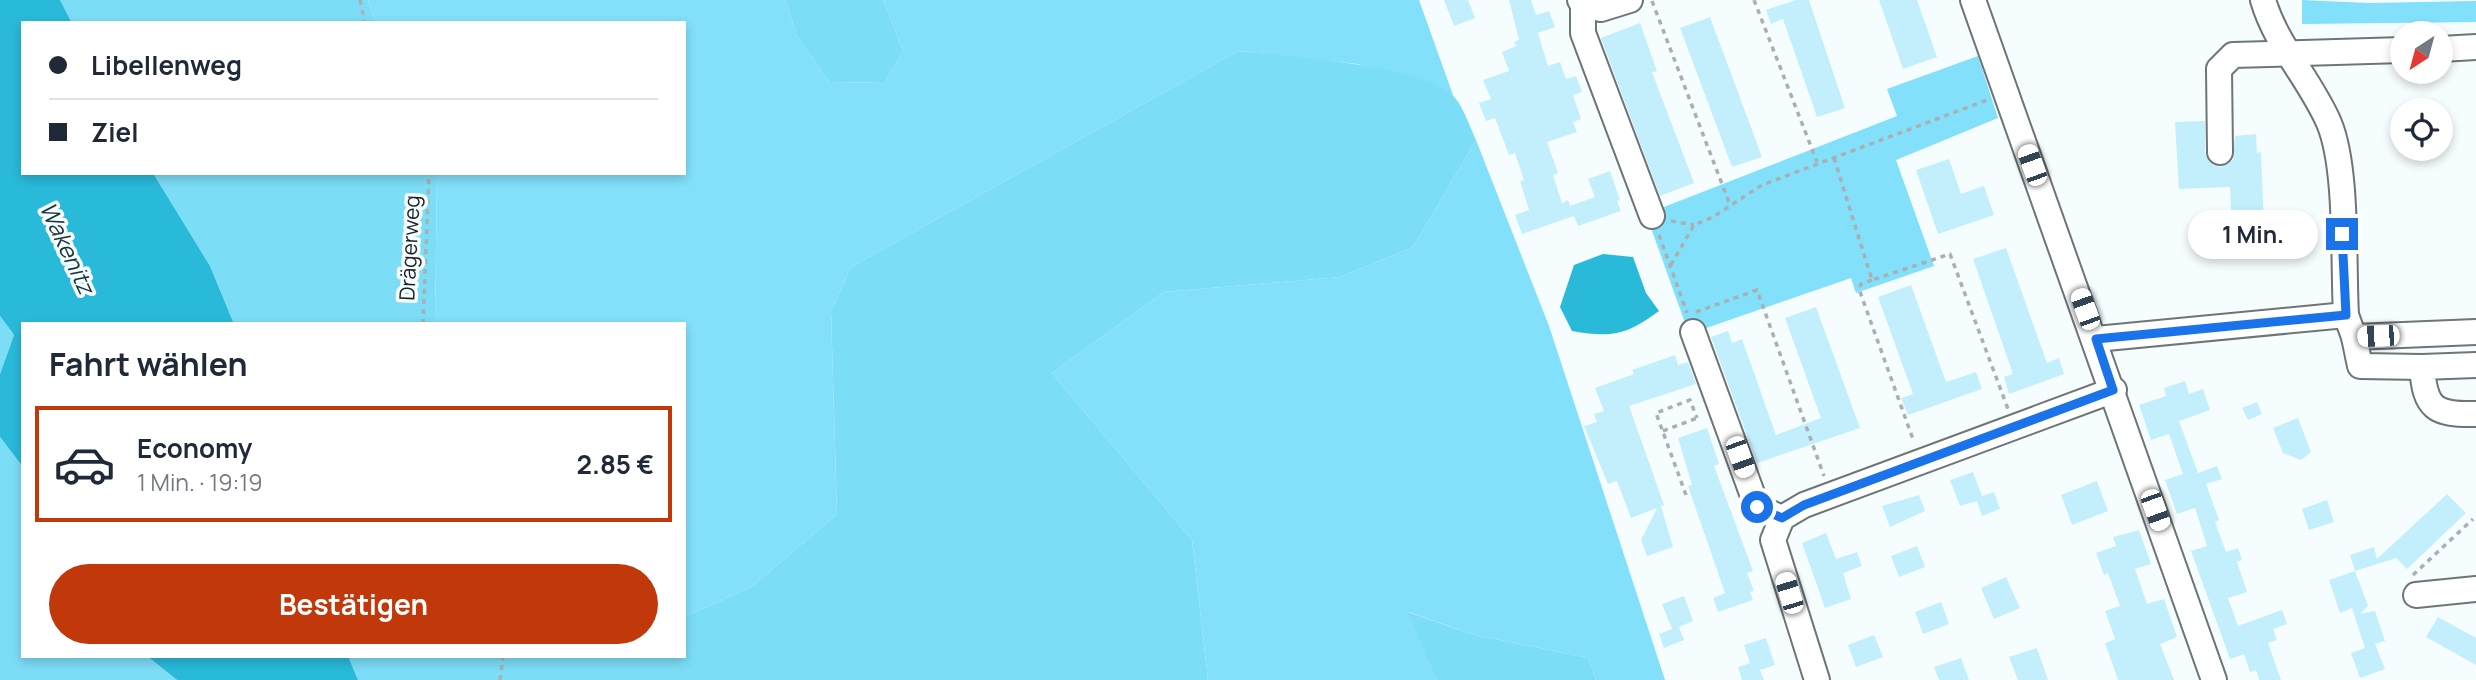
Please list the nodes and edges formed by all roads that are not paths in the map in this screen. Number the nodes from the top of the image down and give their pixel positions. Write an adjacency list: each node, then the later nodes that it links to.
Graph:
1 (1630, 0): 4 (street)
2 (1973, 0): 14 (street)
3 (2263, 0): 8 (street)
4 (1581, 2): 10 (street)
5 (2476, 47): 6 (street)
6 (2454, 48)
7 (2390, 51): 8 (street)
8 (2289, 55): 9 (street); 12 (street)
9 (2220, 152)
10 (1652, 216)
11 (1690, 323): 19 (street)
12 (2350, 326): 13 (street); 14 (street); 16 (street)
13 (2476, 332)
14 (2096, 339): 17 (street)
15 (2476, 365): 16 (street)
16 (2422, 367): 18 (street)
17 (2113, 390): 19 (street); 23 (street)
18 (2476, 414)
19 (1782, 518): 22 (street)
20 (2476, 589): 21 (street)
21 (2416, 594)
22 (1817, 680)
23 (2214, 680)

